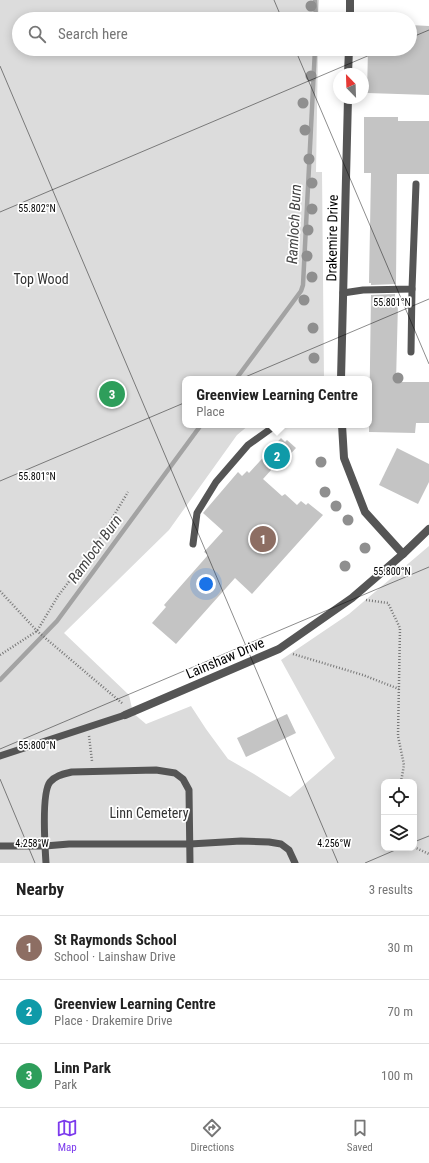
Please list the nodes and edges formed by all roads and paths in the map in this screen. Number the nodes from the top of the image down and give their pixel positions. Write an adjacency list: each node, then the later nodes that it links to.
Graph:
1 (350, 0): 2 (street)
2 (350, 12)
3 (349, 56): 4 (street)
4 (348, 68)
5 (348, 104): 8 (street, Drakemire Drive)
6 (416, 184): 7 (lane)
7 (412, 289): 8 (lane); 9 (lane)
8 (344, 293): 10 (street, Drakemire Drive)
9 (411, 352)
10 (341, 376)
11 (272, 428): 15 (lane)
12 (342, 428): 16 (street)
13 (128, 492): 19 (path)
14 (429, 529): 16 (street, Lainshaw Drive)
15 (193, 544)
16 (403, 554): 18 (street, Lainshaw Drive)
17 (0, 591): 19 (path)
18 (352, 598): 20 (street, Lainshaw Drive); 22 (path)
19 (37, 631): 21 (path); 23 (path)
20 (279, 649): 22 (path); 23 (street, Lainshaw Drive)
21 (0, 655)
22 (399, 689): 27 (path)
23 (128, 713): 24 (lane, Lainshaw Drive)
24 (88, 727): 25 (lane, Lainshaw Drive); 26 (path)
25 (0, 756)
26 (94, 772): 28 (lane); 30 (lane)
27 (402, 779)
28 (190, 844): 30 (lane); 34 (lane); 35 (lane)
29 (0, 846): 30 (lane)
30 (45, 846): 33 (lane)
31 (417, 848): 32 (path)
32 (429, 854)
33 (46, 863)
34 (190, 863)
35 (295, 863)

